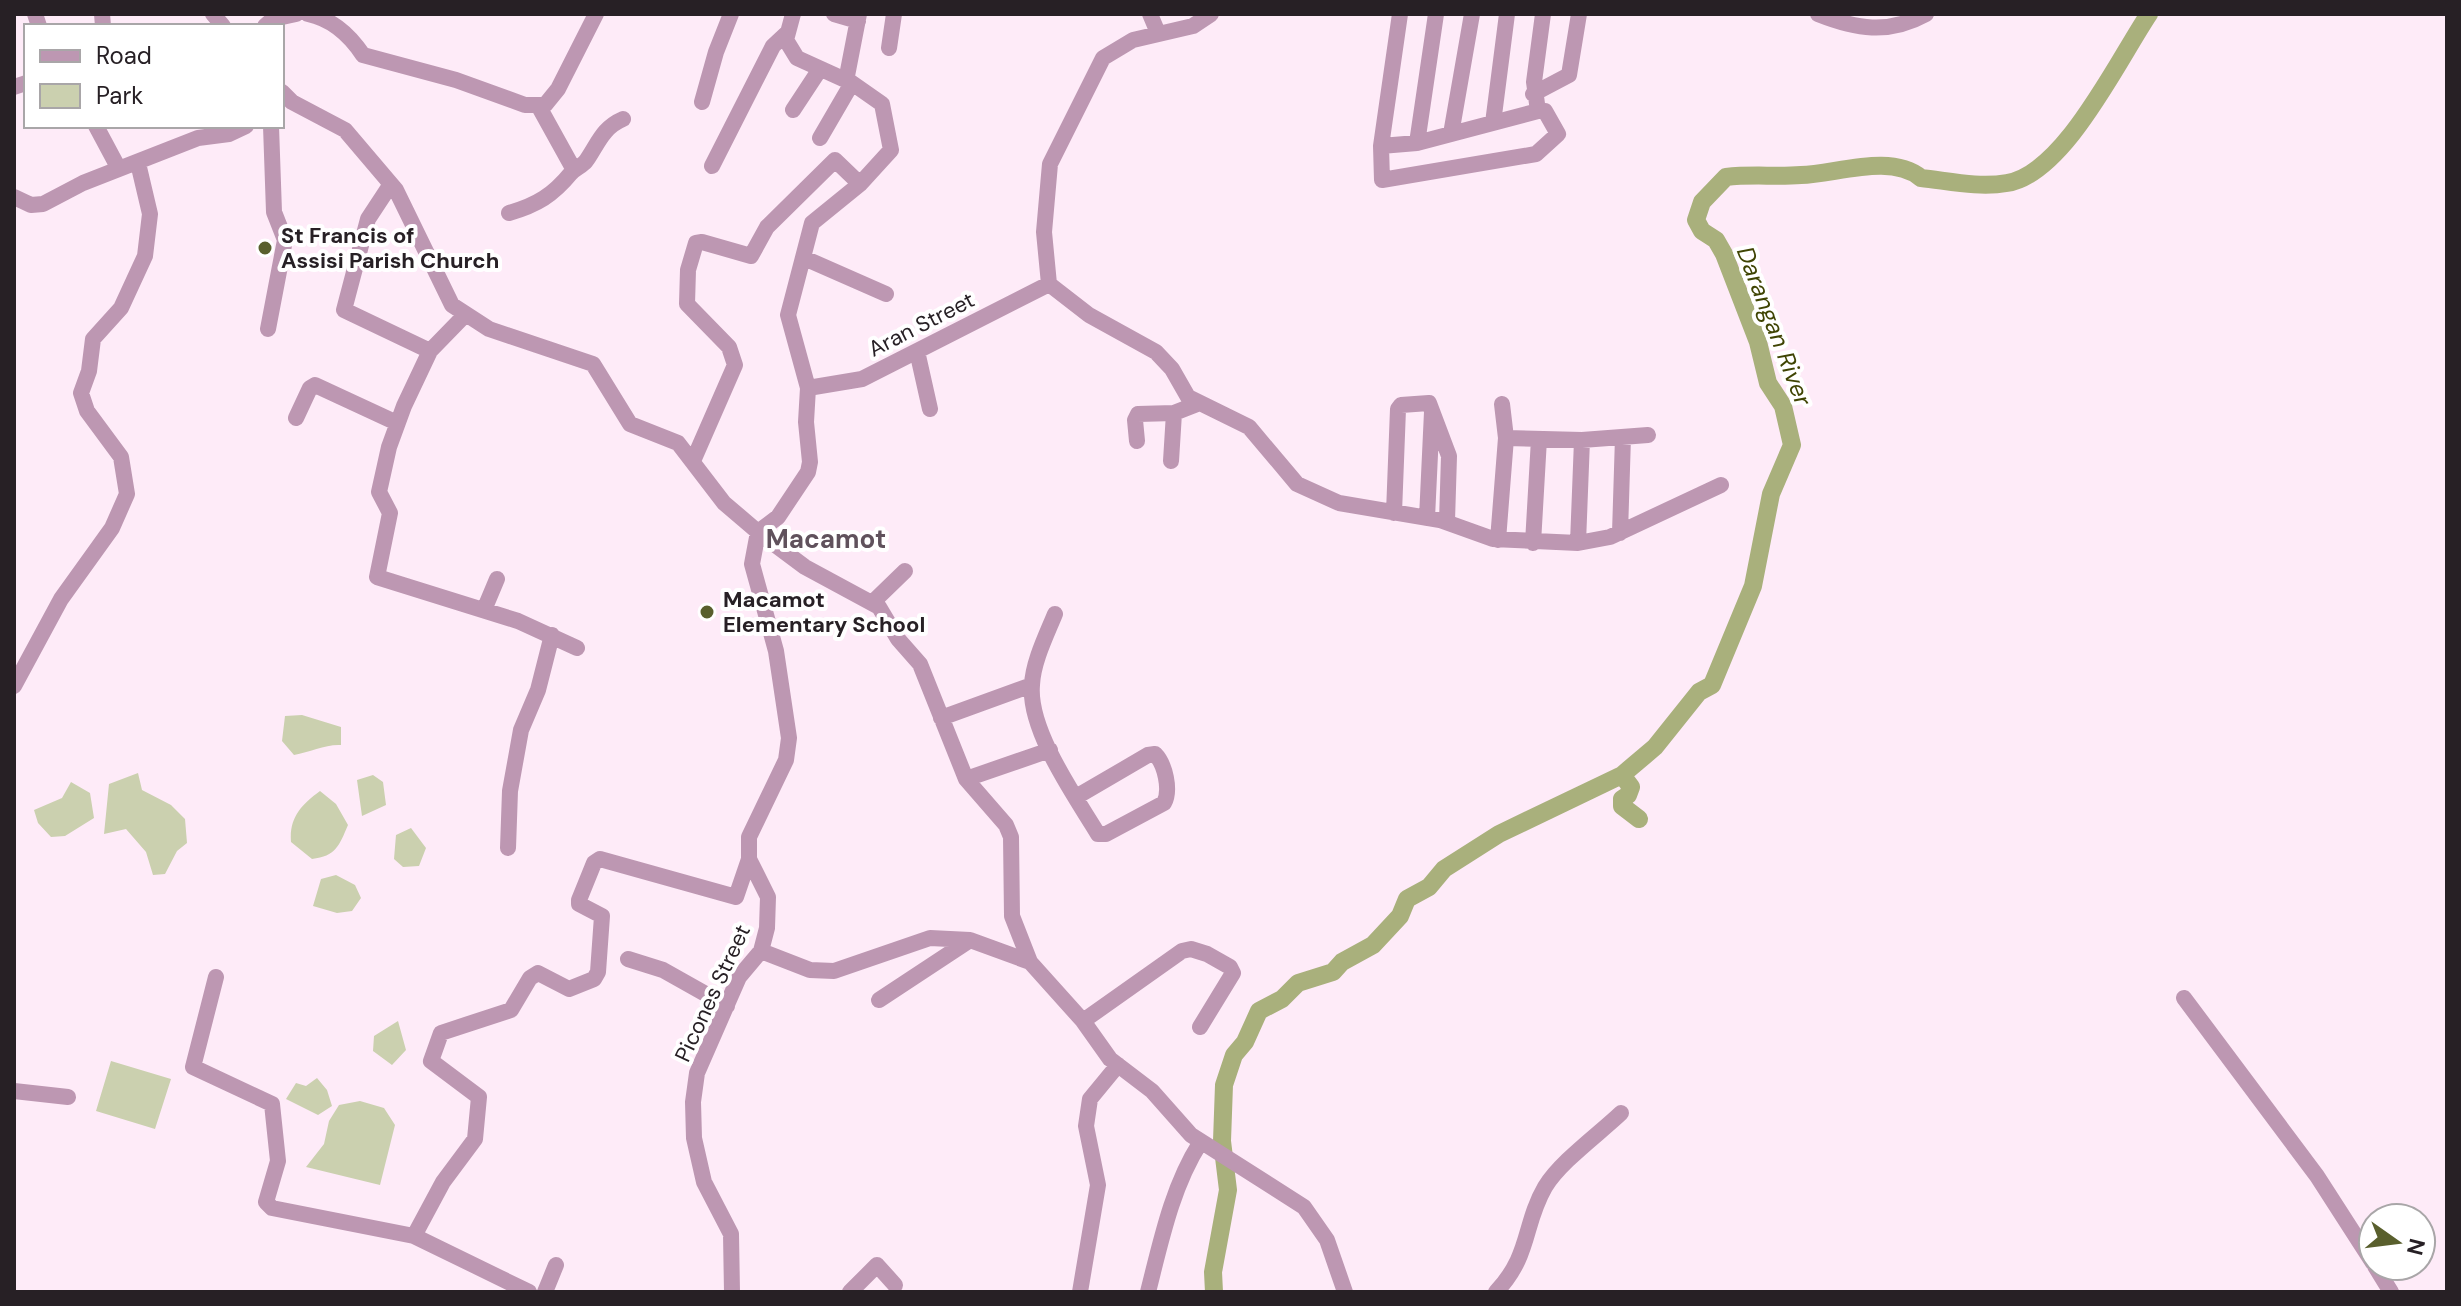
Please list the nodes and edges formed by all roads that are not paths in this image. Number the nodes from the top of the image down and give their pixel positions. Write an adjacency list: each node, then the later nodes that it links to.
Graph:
1 (296, 14): 19 (street)
2 (308, 14): 28 (street)
3 (596, 14): 28 (street)
4 (731, 14): 26 (street)
5 (793, 14): 20 (street)
6 (834, 14): 18 (street)
7 (894, 14): 22 (street)
8 (1150, 14): 21 (street)
9 (1211, 14): 21 (street)
10 (1400, 14): 38 (street)
11 (1436, 14): 37 (street)
12 (1472, 14): 35 (street)
13 (1507, 14): 31 (street)
14 (1543, 14): 27 (street)
15 (1579, 14): 27 (street)
16 (1818, 14): 17 (street)
17 (1926, 14)
18 (859, 17): 24 (street)
19 (267, 24)
20 (788, 32): 23 (street); 40 (street)
21 (1158, 33): 48 (street)
22 (889, 48)
23 (820, 69): 24 (street); 29 (street)
24 (849, 82): 36 (street); 44 (street)
25 (285, 100): 43 (street)
26 (702, 102)
27 (1535, 102): 31 (street); 38 (street)
28 (538, 105): 42 (street)
29 (793, 110)
30 (623, 119): 42 (street)
31 (1493, 123): 35 (street)
32 (97, 128): 41 (street)
33 (242, 128): 39 (street)
34 (271, 128): 51 (street)
35 (1451, 134): 37 (street)
36 (820, 138)
37 (1417, 143): 38 (street)
38 (1381, 146)
39 (138, 163): 41 (street); 87 (street)
40 (712, 166)
41 (119, 169): 45 (street)
42 (574, 170): 46 (street)
43 (391, 184): 50 (street); 52 (street)
44 (860, 184): 47 (street); 68 (street)
45 (14, 197)
46 (509, 213)
47 (804, 258): 49 (street); 54 (street)
48 (1049, 284): 53 (street, Aran Street); 55 (street)
49 (886, 294)
50 (466, 314): 52 (street); 68 (street)
51 (268, 329)
52 (430, 351): 61 (street)
53 (917, 351): 54 (street, Aran Street); 58 (street)
54 (808, 388): 74 (street)
55 (1197, 404): 59 (street); 71 (street)
56 (1502, 404): 64 (street)
57 (1432, 407): 71 (street); 72 (street); 73 (street)
58 (930, 409)
59 (1174, 413): 67 (street); 69 (street)
60 (296, 418): 61 (street)
61 (397, 423): 82 (street)
62 (1648, 435): 63 (street)
63 (1623, 437): 66 (street); 75 (street)
64 (1506, 438): 65 (street); 76 (street)
65 (1539, 439): 66 (street); 77 (street)
66 (1582, 440): 78 (street)
67 (1137, 441)
68 (693, 461): 74 (street)
69 (1171, 461)
70 (1721, 485): 75 (street)
71 (1394, 513): 72 (street)
72 (1427, 518): 73 (street)
73 (1447, 521): 76 (street)
74 (758, 532): 81 (street); 93 (street)
75 (1620, 533): 78 (street)
76 (1498, 540): 77 (street)
77 (1533, 543): 78 (street)
78 (1578, 543)
79 (905, 571): 81 (street)
80 (497, 579): 82 (street)
81 (873, 602): 88 (street)
82 (484, 610): 84 (street)
83 (1055, 614): 86 (street)
84 (552, 635): 85 (street); 92 (street)
85 (577, 648)
86 (1032, 685): 88 (street); 89 (street)
87 (14, 686)
88 (941, 718): 90 (street)
89 (1050, 750): 90 (street); 91 (street)
90 (966, 779): 97 (street)
91 (1076, 797): 91 (street)
92 (508, 848)
93 (749, 859): 95 (street, Picones Street); 109 (street)
94 (970, 940): 95 (street); 97 (street); 100 (street)
95 (761, 951): 101 (street, Picones Street)
96 (628, 959): 101 (street)
97 (1030, 962): 102 (street)
98 (216, 977): 109 (street)
99 (2184, 998): 110 (street)
100 (879, 1000)
101 (727, 1006): 115 (street, Picones Street)
102 (1083, 1021): 103 (street); 104 (street)
103 (1200, 1027)
104 (1118, 1065): 108 (street); 117 (street)
105 (14, 1091): 106 (street)
106 (68, 1097)
107 (1621, 1113): 120 (street)
108 (1204, 1145): 118 (street); 119 (street)
109 (414, 1236): 113 (street)
110 (2357, 1238)
111 (556, 1265): 114 (street)
112 (895, 1285): 116 (street)
113 (529, 1292)
114 (545, 1292)
115 (732, 1292)
116 (850, 1292)
117 (1080, 1292)
118 (1148, 1292)
119 (1345, 1292)
120 (1496, 1292)

